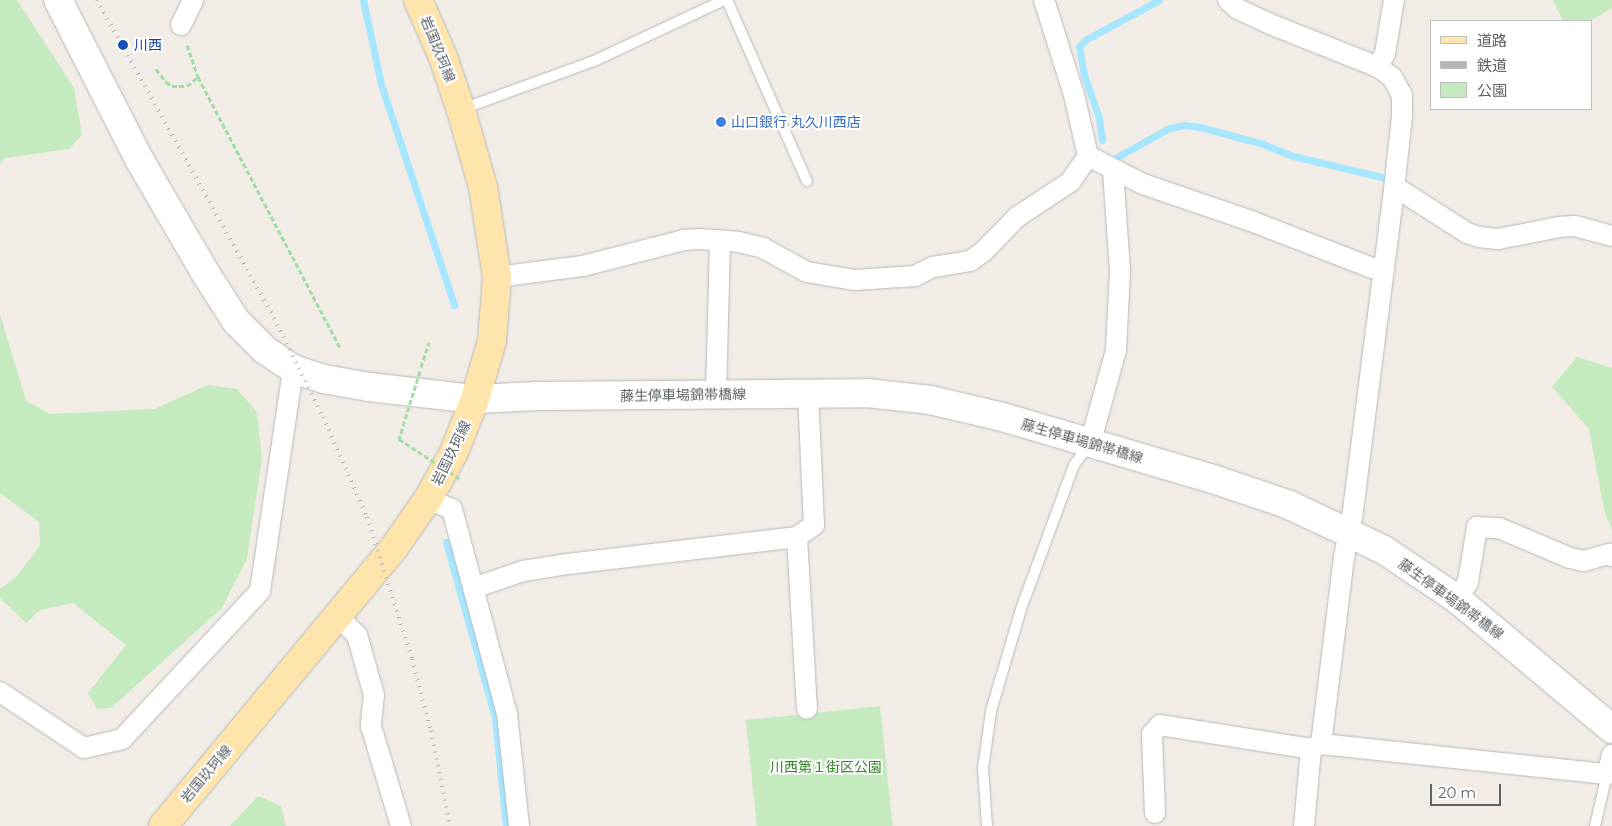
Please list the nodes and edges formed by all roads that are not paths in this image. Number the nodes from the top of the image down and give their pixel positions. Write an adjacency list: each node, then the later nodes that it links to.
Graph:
1 (58, 0): 20 (main road, 藤生停車場錦帯橋線)
2 (193, 0): 9 (street)
3 (418, 0): 11 (main road, 岩国玖珂線)
4 (724, 0): 11 (lane)
5 (728, 0): 14 (lane)
6 (1044, 0): 12 (street)
7 (1228, 0): 10 (street)
8 (1394, 0): 10 (street)
9 (181, 25)
10 (1378, 67): 15 (street)
11 (461, 110): 19 (main road, 岩国玖珂線)
12 (1088, 156): 13 (street); 17 (street)
13 (1113, 170): 18 (street); 24 (street)
14 (807, 182)
15 (1394, 190): 16 (street); 18 (street)
16 (1612, 236)
17 (720, 242): 19 (street); 22 (street)
18 (1384, 269): 26 (street)
19 (497, 277): 23 (main road, 岩国玖珂線)
20 (293, 368): 23 (main road, 藤生停車場錦帯橋線); 32 (street)
21 (808, 392): 22 (main road, 藤生停車場錦帯橋線); 24 (main road, 藤生停車場錦帯橋線); 27 (street)
22 (716, 396): 23 (main road, 藤生停車場錦帯橋線)
23 (475, 399): 25 (main road, 岩国玖珂線)
24 (1090, 444): 26 (main road, 藤生停車場錦帯橋線); 42 (lane)
25 (428, 499): 29 (street); 31 (main road, 岩国玖珂線)
26 (1349, 533): 30 (main road, 藤生停車場錦帯橋線); 35 (street)
27 (797, 538): 29 (street); 33 (street)
28 (1612, 556): 30 (street)
29 (473, 588): 41 (street)
30 (1457, 599): 34 (main road, 藤生停車場錦帯橋線)
31 (337, 616): 39 (main road, 岩国玖珂線); 40 (street)
32 (0, 692)
33 (808, 709)
34 (1612, 729)
35 (1316, 746): 37 (street); 38 (street); 43 (street)
36 (1612, 755): 37 (street)
37 (1607, 774): 44 (lane)
38 (1155, 813)
39 (163, 826)
40 (401, 826)
41 (519, 826)
42 (988, 826)
43 (1304, 826)
44 (1595, 826)

